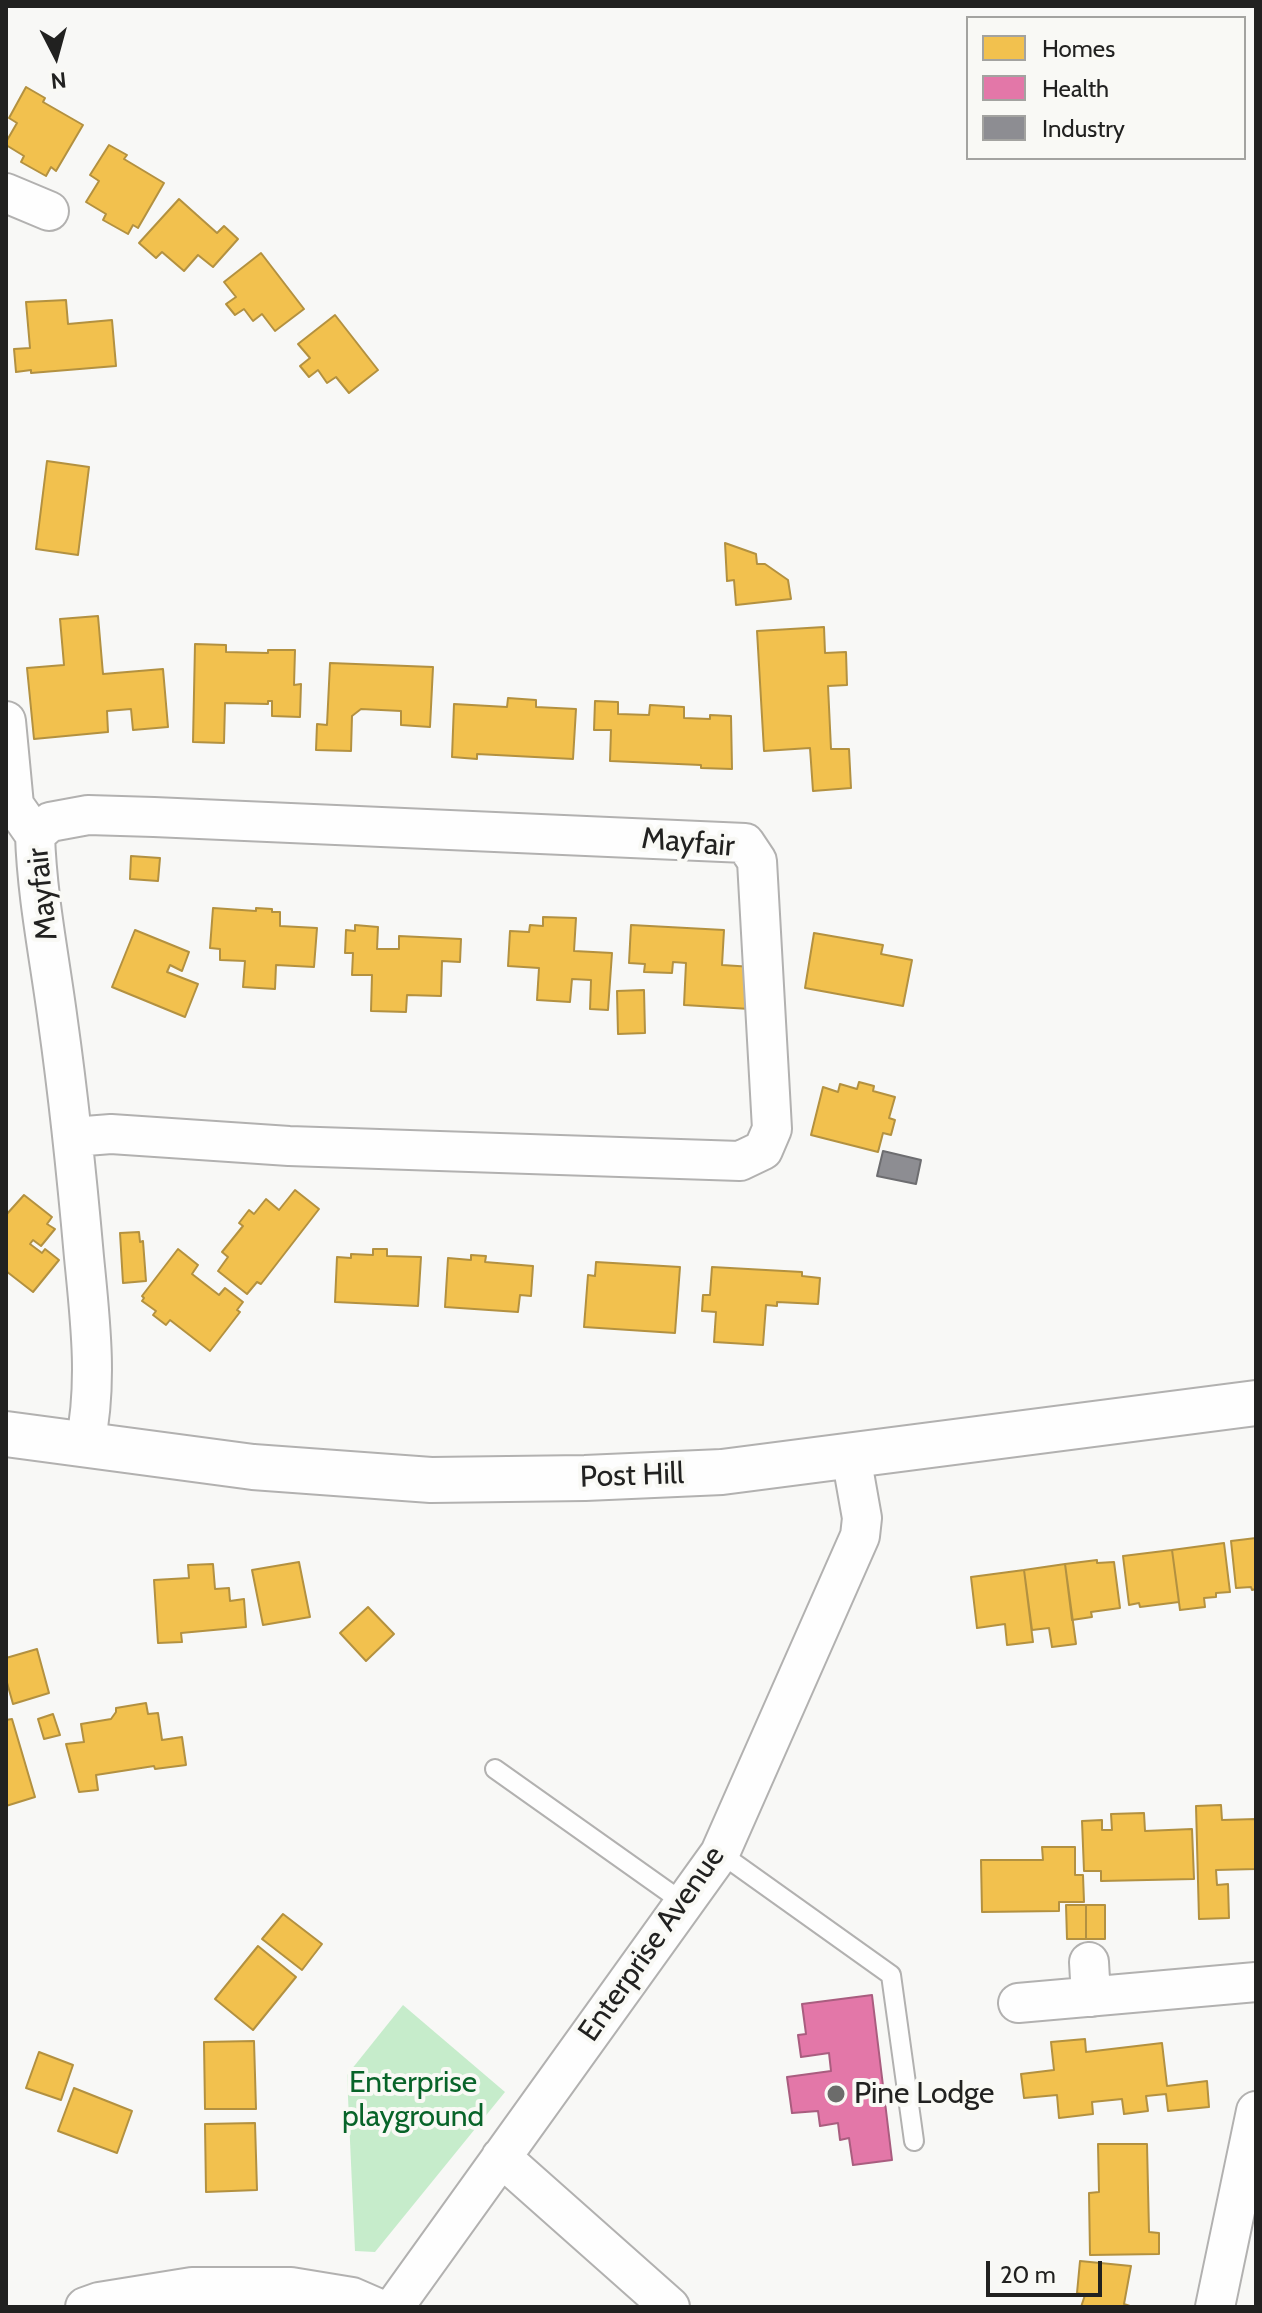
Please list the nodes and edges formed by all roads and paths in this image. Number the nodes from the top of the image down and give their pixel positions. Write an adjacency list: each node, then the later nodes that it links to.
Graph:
1 (6, 193): 2 (street)
2 (49, 211)
3 (6, 721): 4 (street)
4 (35, 835): 5 (street, Mayfair); 5 (street, Mayfair)
5 (73, 1137): 8 (street, Mayfair)
6 (1256, 1403): 9 (street, Post Hill)
7 (6, 1434): 8 (street, Post Hill)
8 (85, 1444): 9 (street, Post Hill)
9 (851, 1456): 11 (street, Enterprise Avenue)
10 (495, 1769): 12 (lane)
11 (720, 1853): 12 (street, Enterprise Avenue); 16 (lane)
12 (684, 1903): 17 (street, Enterprise Avenue)
13 (1256, 1982): 14 (street)
14 (1018, 2003)
15 (1256, 2111): 22 (street)
16 (914, 2141)
17 (501, 2157): 20 (street, Enterprise Avenue); 21 (street)
18 (85, 2307): 19 (street)
19 (375, 2307)
20 (394, 2307)
21 (670, 2307)
22 (1215, 2307)

